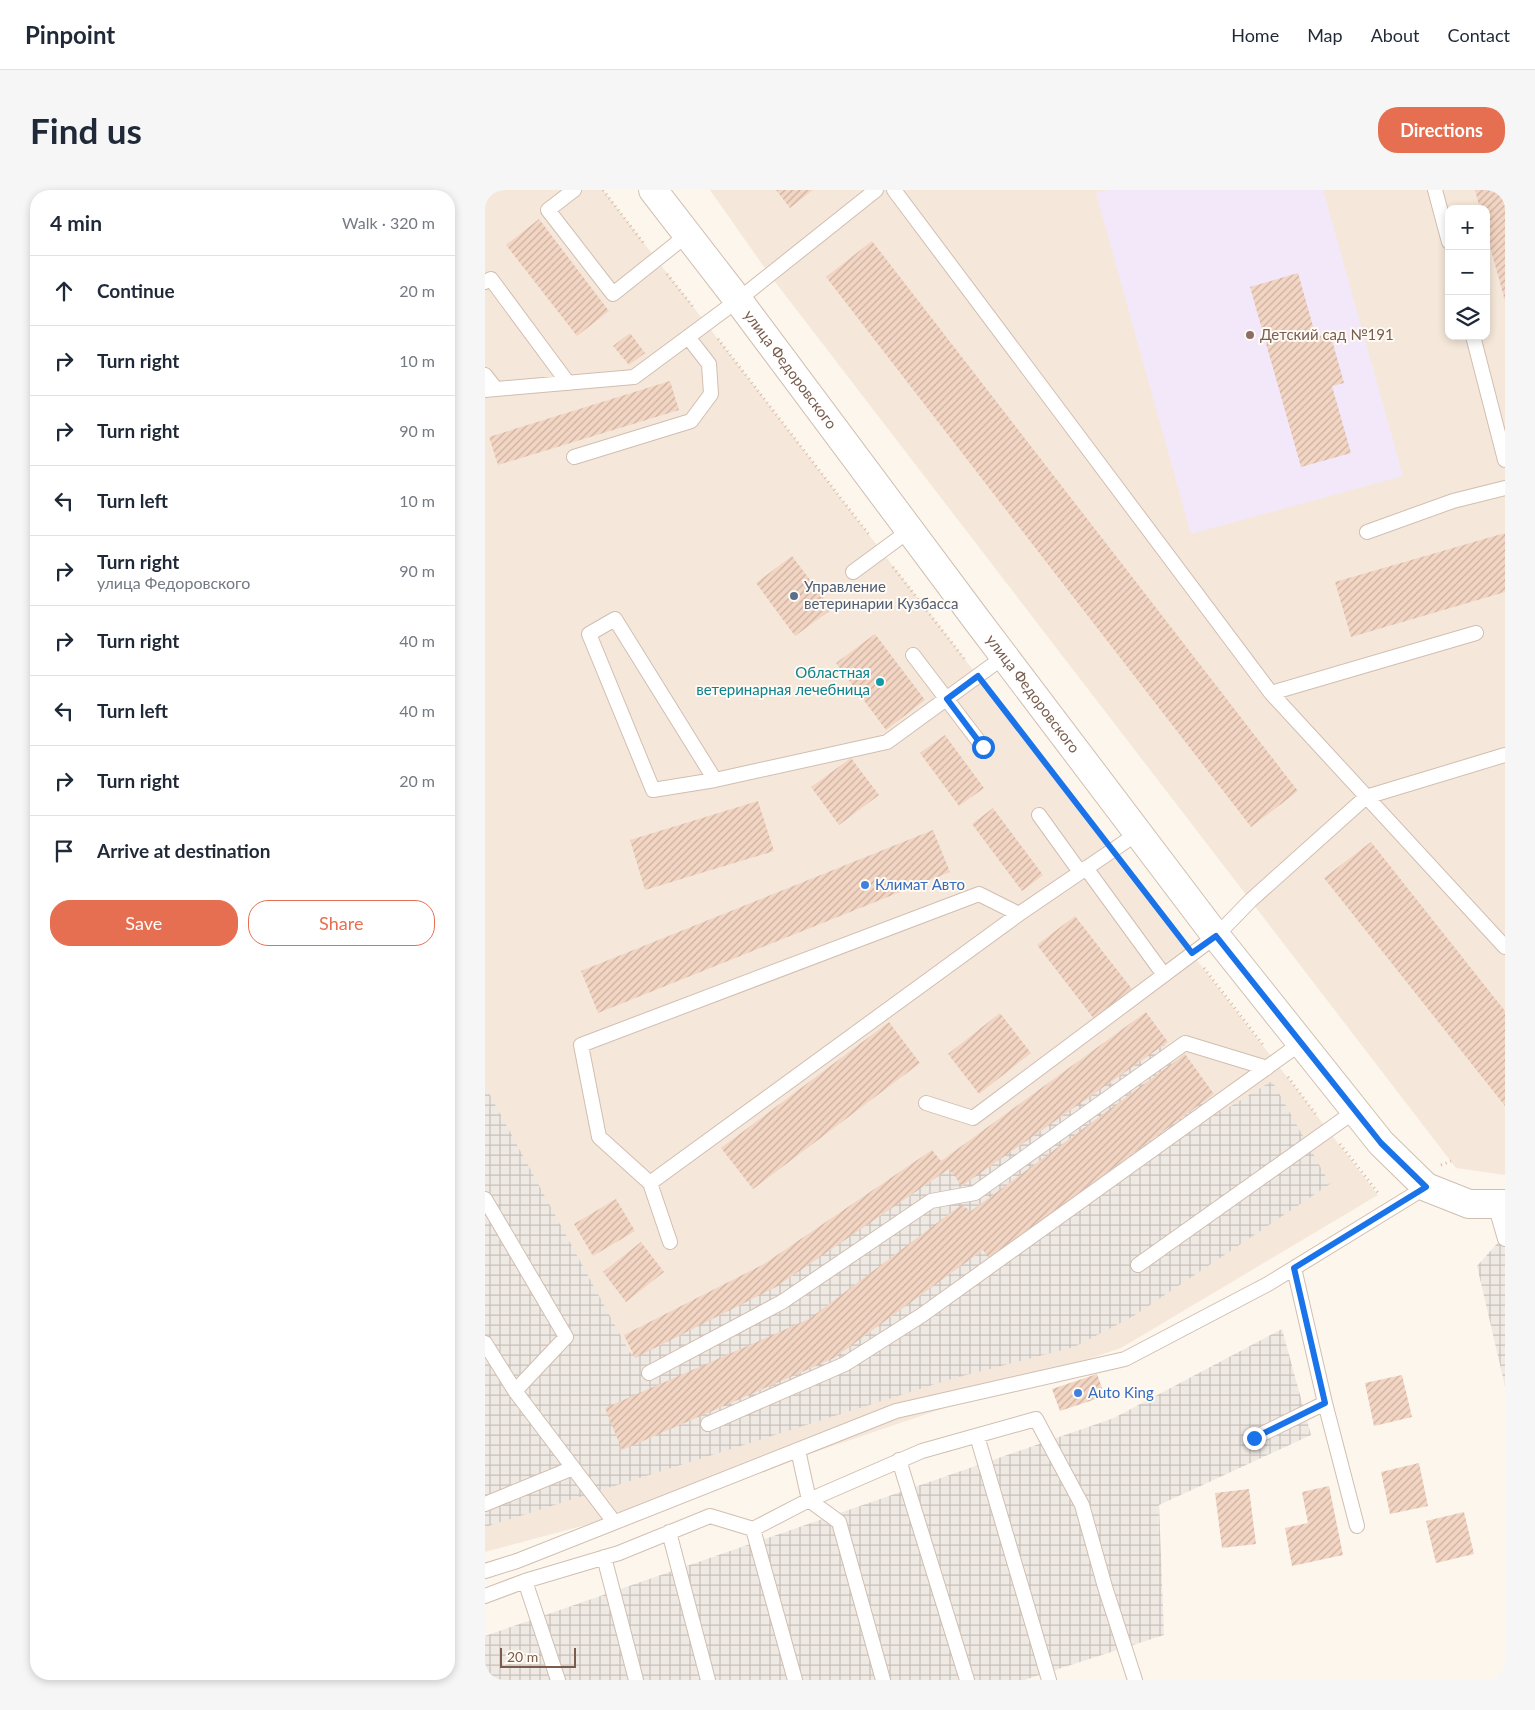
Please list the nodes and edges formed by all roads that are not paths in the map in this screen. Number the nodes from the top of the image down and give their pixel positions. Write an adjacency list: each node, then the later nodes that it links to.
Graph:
1 (574, 190): 7 (lane)
2 (653, 190): 7 (street, улица Федоровского)
3 (876, 190): 9 (lane)
4 (894, 190): 24 (lane)
5 (1435, 190): 6 (lane)
6 (1445, 227)
7 (687, 235): 9 (street, улица Федоровского)
8 (485, 282): 13 (lane)
9 (738, 300): 10 (lane); 18 (street, улица Федоровского)
10 (688, 337): 13 (lane); 15 (lane)
11 (1474, 340): 16 (lane)
12 (485, 375): 14 (lane)
13 (568, 383): 14 (lane)
14 (490, 389)
15 (574, 457)
16 (1505, 460)
17 (1505, 488): 19 (lane)
18 (910, 530): 20 (lane); 23 (street, улица Федоровского)
19 (1367, 532)
20 (853, 572)
21 (1476, 633): 24 (lane)
22 (913, 655): 25 (lane)
23 (1005, 656): 25 (lane); 31 (street, улица Федоровского)
24 (1271, 693): 29 (lane)
25 (947, 699): 26 (lane); 28 (lane)
26 (983, 747)
27 (1505, 755): 29 (lane)
28 (715, 780): 28 (lane)
29 (1365, 797): 34 (lane); 35 (lane)
30 (1039, 815): 32 (lane)
31 (1138, 833): 32 (lane); 34 (street, улица Федоровского)
32 (1083, 870): 33 (lane); 36 (lane)
33 (1019, 914): 41 (lane); 41 (lane)
34 (1216, 936): 36 (lane); 37 (street, улица Федоровского)
35 (1505, 947)
36 (1164, 975): 39 (lane)
37 (1301, 1043): 38 (lane); 40 (street, улица Федоровского)
38 (1271, 1065): 50 (lane); 53 (lane)
39 (926, 1103)
40 (1355, 1111): 42 (street, улица Федоровского); 47 (lane)
41 (650, 1182): 46 (lane)
42 (1421, 1182): 44 (street); 48 (lane)
43 (485, 1199): 51 (lane)
44 (1500, 1204): 45 (lane)
45 (1505, 1239)
46 (670, 1242)
47 (1138, 1265)
48 (1294, 1268): 52 (lane); 56 (lane)
49 (485, 1343): 51 (lane)
50 (649, 1373)
51 (515, 1391): 58 (lane)
52 (1325, 1403): 55 (lane); 62 (lane)
53 (707, 1424)
54 (977, 1436): 57 (lane); 75 (lane); 76 (lane)
55 (1254, 1438)
56 (797, 1450): 59 (lane); 61 (lane)
57 (899, 1460): 59 (lane); 74 (lane)
58 (573, 1468): 60 (lane); 61 (lane)
59 (809, 1500): 63 (lane); 73 (lane)
60 (485, 1503)
61 (614, 1522): 66 (lane)
62 (1357, 1526)
63 (753, 1530): 64 (lane); 72 (lane)
64 (669, 1532): 65 (lane); 71 (lane)
65 (604, 1557): 67 (lane); 70 (lane)
66 (485, 1570)
67 (525, 1581): 68 (lane); 69 (lane)
68 (485, 1596)
69 (558, 1680)
70 (636, 1680)
71 (708, 1680)
72 (795, 1680)
73 (883, 1680)
74 (967, 1680)
75 (1049, 1680)
76 (1135, 1680)

